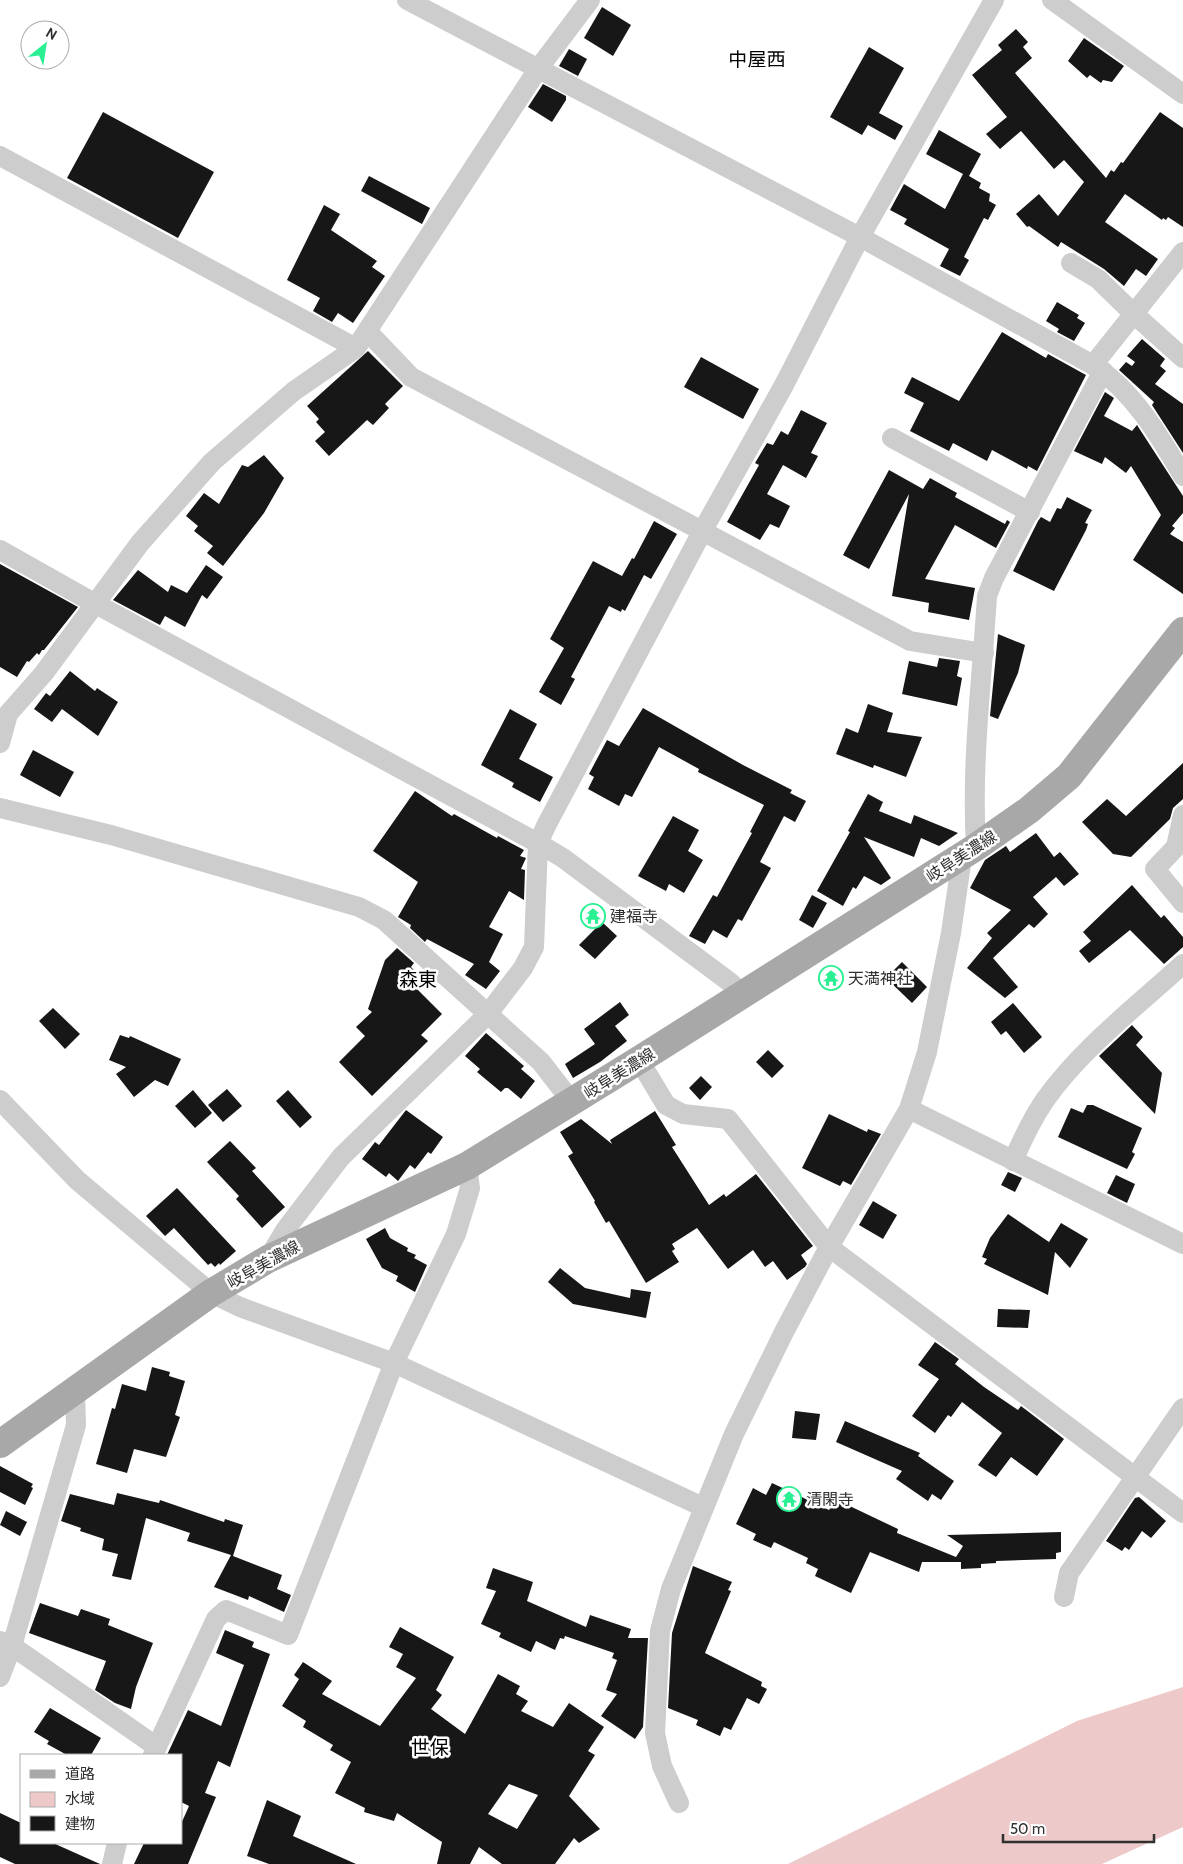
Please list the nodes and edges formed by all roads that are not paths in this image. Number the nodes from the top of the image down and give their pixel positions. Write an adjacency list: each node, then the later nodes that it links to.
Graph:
1 (406, 0): 5 (street)
2 (590, 0): 5 (street)
3 (994, 0): 8 (street)
4 (1052, 0): 6 (street)
5 (538, 69): 8 (street); 12 (street)
6 (1183, 94)
7 (0, 156): 12 (street)
8 (860, 237): 14 (street); 18 (street)
9 (1183, 252): 11 (street)
10 (1071, 263): 11 (street)
11 (1134, 314): 13 (street); 14 (street)
12 (362, 340): 18 (street); 20 (street)
13 (1183, 358)
14 (1098, 368): 16 (street); 17 (street)
15 (892, 438): 17 (street)
16 (1183, 476)
17 (1030, 512): 22 (street)
18 (703, 530): 22 (street); 26 (street)
19 (0, 550): 20 (street)
20 (94, 603): 23 (street); 26 (street)
21 (1183, 631): 27 (main road, 岐阜美濃線)
22 (984, 653): 27 (street)
23 (0, 743)
24 (0, 808): 31 (street)
25 (1183, 815): 28 (street)
26 (538, 843): 30 (street); 31 (street)
27 (969, 852): 30 (main road, 岐阜美濃線); 35 (street)
28 (1183, 903)
29 (1183, 964): 36 (street)
30 (742, 996): 32 (main road, 岐阜美濃線)
31 (487, 1016): 34 (street); 40 (street)
32 (640, 1060): 34 (main road, 岐阜美濃線); 39 (street)
33 (0, 1100): 41 (street)
34 (572, 1102): 37 (main road, 岐阜美濃線)
35 (909, 1109): 36 (street); 39 (street)
36 (1013, 1161): 38 (street)
37 (466, 1166): 40 (main road, 岐阜美濃線); 42 (street)
38 (1183, 1244)
39 (829, 1247): 46 (street); 47 (street)
40 (268, 1259): 41 (main road, 岐阜美濃線)
41 (211, 1293): 42 (street); 43 (main road, 岐阜美濃線)
42 (394, 1363): 47 (street); 52 (street)
43 (75, 1392): 45 (main road, 岐阜美濃線); 50 (street)
44 (1183, 1408): 46 (street)
45 (0, 1444)
46 (1136, 1479): 48 (street); 49 (street)
47 (703, 1507): 53 (street)
48 (1183, 1513)
49 (1064, 1597)
50 (6, 1643): 51 (street); 52 (street)
51 (0, 1676)
52 (155, 1751)
53 (679, 1804)
54 (117, 1844): 55 (street)
55 (112, 1864)

